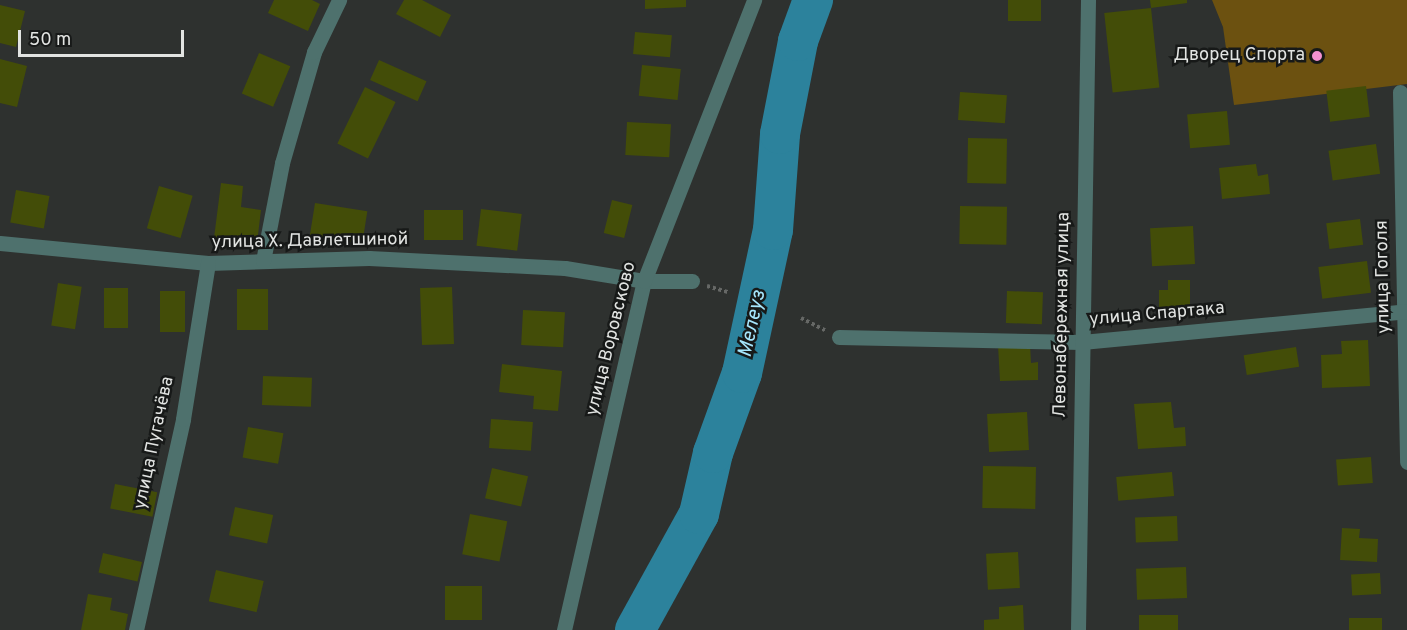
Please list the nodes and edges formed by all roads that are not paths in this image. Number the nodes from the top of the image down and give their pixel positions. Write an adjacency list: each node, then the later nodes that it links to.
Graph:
1 (339, 0): 6 (street)
2 (754, 0): 8 (street, улица Воровсково)
3 (1088, 0): 12 (street, Левонабережная улица)
4 (1400, 92): 10 (street, улица Гоголя)
5 (0, 243): 7 (street, улица Х. Давлетшиной)
6 (263, 261): 7 (street, улица Х. Давлетшиной); 8 (street, улица Х. Давлетшиной)
7 (208, 264): 14 (street, улица Пугачёва)
8 (644, 281): 9 (street, улица Х. Давлетшиной); 15 (street, улица Воровсково)
9 (692, 281)
10 (1406, 311): 12 (street, улица Спартака); 13 (street, улица Гоголя)
11 (839, 337): 12 (street, улица Спартака)
12 (1082, 342): 16 (street, Левонабережная улица)
13 (1407, 462)
14 (136, 630)
15 (564, 630)
16 (1078, 630)

